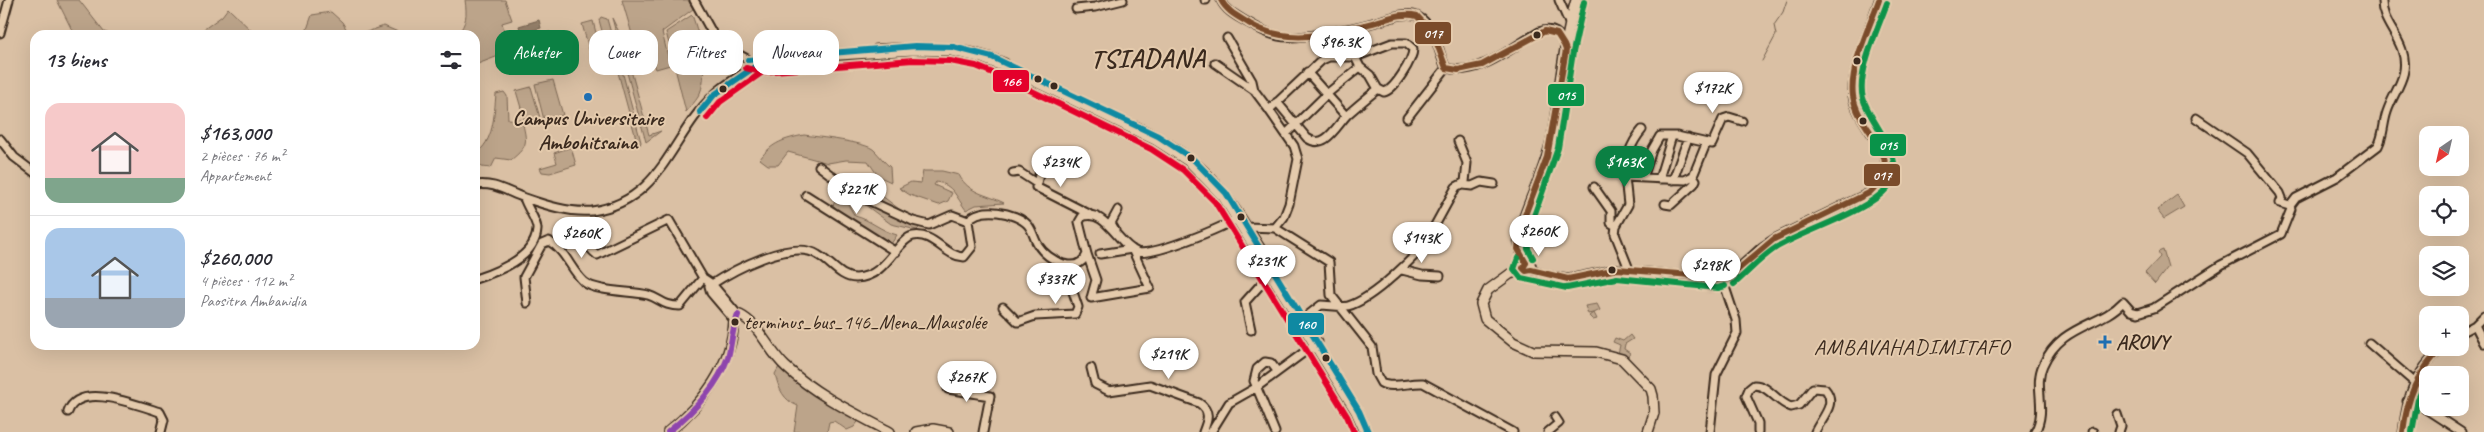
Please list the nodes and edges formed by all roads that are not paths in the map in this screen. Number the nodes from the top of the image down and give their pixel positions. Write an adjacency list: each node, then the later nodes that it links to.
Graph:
1 (9, 0): 11 (street)
2 (694, 0): 18 (street)
3 (1123, 0): 9 (street)
4 (1221, 0): 23 (street)
5 (1558, 0): 10 (street)
6 (1576, 0): 10 (main road)
7 (1879, 0): 82 (street)
8 (2382, 0): 59 (street)
9 (1076, 9)
10 (1570, 26): 13 (main road)
11 (0, 33)
12 (1227, 38): 26 (street)
13 (1566, 50): 23 (street); 74 (main road)
14 (839, 52): 62 (street)
15 (839, 57): 62 (street)
16 (1355, 57): 21 (street); 24 (street); 25 (street)
17 (753, 59): 18 (street)
18 (748, 60): 19 (street)
19 (753, 61)
20 (1215, 63): 26 (street)
21 (1360, 66): 25 (street); 27 (street)
22 (753, 68): 57 (street)
23 (1446, 68): 31 (street)
24 (1308, 72): 27 (street); 28 (street)
25 (1378, 89): 30 (street)
26 (1254, 90): 29 (street)
27 (1328, 93): 30 (street); 34 (street)
28 (1277, 102): 29 (street); 34 (street)
29 (1269, 110): 36 (street)
30 (1346, 116): 34 (street)
31 (1407, 118)
32 (2196, 118): 59 (street)
33 (1742, 121): 41 (street)
34 (1296, 126): 36 (street)
35 (1642, 130): 47 (street)
36 (1286, 134): 67 (street)
37 (1672, 136): 38 (street); 48 (street); 49 (street)
38 (1688, 138): 41 (street); 50 (street)
39 (0, 139): 44 (street)
40 (1458, 141): 54 (street)
41 (1706, 144): 46 (street)
42 (1046, 156): 51 (street)
43 (819, 166): 63 (street)
44 (30, 169)
45 (1013, 173): 51 (street)
46 (1693, 176): 50 (street); 58 (street)
47 (1625, 177): 48 (street); 65 (street)
48 (1643, 178): 49 (street)
49 (1659, 179): 50 (street)
50 (1673, 180)
51 (1036, 183): 61 (street)
52 (480, 184): 57 (street)
53 (1494, 184): 54 (street)
54 (1463, 185): 76 (street)
55 (1594, 187): 65 (street)
56 (806, 195): 70 (street)
57 (524, 198): 80 (street)
58 (1665, 204)
59 (2290, 206): 126 (street)
60 (1118, 210): 68 (street)
61 (1088, 214): 68 (street); 71 (street)
62 (1238, 217): 66 (street); 69 (street); 77 (street)
63 (968, 221): 70 (street); 73 (street)
64 (586, 225): 81 (street)
65 (1616, 226): 75 (street)
66 (1248, 227): 67 (street); 92 (street)
67 (1274, 228): 88 (street)
68 (1118, 235): 69 (street)
69 (1132, 250): 71 (street); 72 (street)
70 (896, 252): 78 (street)
71 (1087, 254): 73 (street)
72 (1100, 254)
73 (1064, 265): 89 (street)
74 (1527, 268): 75 (street); 122 (main road)
75 (1629, 269): 83 (street)
76 (1402, 270): 79 (street); 88 (street)
77 (1271, 273): 95 (street); 96 (street)
78 (728, 274): 84 (street); 86 (street)
79 (1440, 276)
80 (480, 278)
81 (703, 278): 84 (street); 87 (street)
82 (1728, 278): 83 (street); 85 (street)
83 (1719, 280): 85 (street)
84 (712, 284): 86 (street); 91 (street)
85 (1725, 287): 123 (street)
86 (722, 296): 91 (street)
87 (527, 303)
88 (1341, 306): 92 (street); 120 (street)
89 (1003, 307)
90 (2484, 316): 93 (street)
91 (736, 318): 110 (main road); 111 (main road)
92 (1304, 319): 96 (street)
93 (2475, 325): 94 (street); 98 (street)
94 (2469, 328)
95 (1250, 330)
96 (1316, 343): 101 (street); 118 (street); 119 (street)
97 (2369, 343): 102 (street)
98 (2484, 343)
99 (2433, 356): 102 (street)
100 (1091, 368): 115 (street)
101 (1277, 371): 103 (street); 103 (street)
102 (2414, 382): 105 (street)
103 (1257, 387): 116 (street); 117 (street)
104 (948, 388): 114 (street)
105 (2407, 401): 128 (street); 129 (street)
106 (68, 412): 109 (street)
107 (2117, 414): 127 (street)
108 (1555, 417): 121 (street)
109 (160, 432)
110 (668, 432)
111 (890, 432)
112 (916, 432): 113 (main road)
113 (949, 432)
114 (983, 432)
115 (1203, 432)
116 (1211, 432)
117 (1275, 432)
118 (1364, 432)
119 (1368, 432)
120 (1513, 432)
121 (1548, 432)
122 (1648, 432)
123 (1710, 432)
124 (1758, 432): 125 (street)
125 (1816, 432)
126 (2034, 432)
127 (2119, 432)
128 (2403, 432)
129 (2461, 432)

